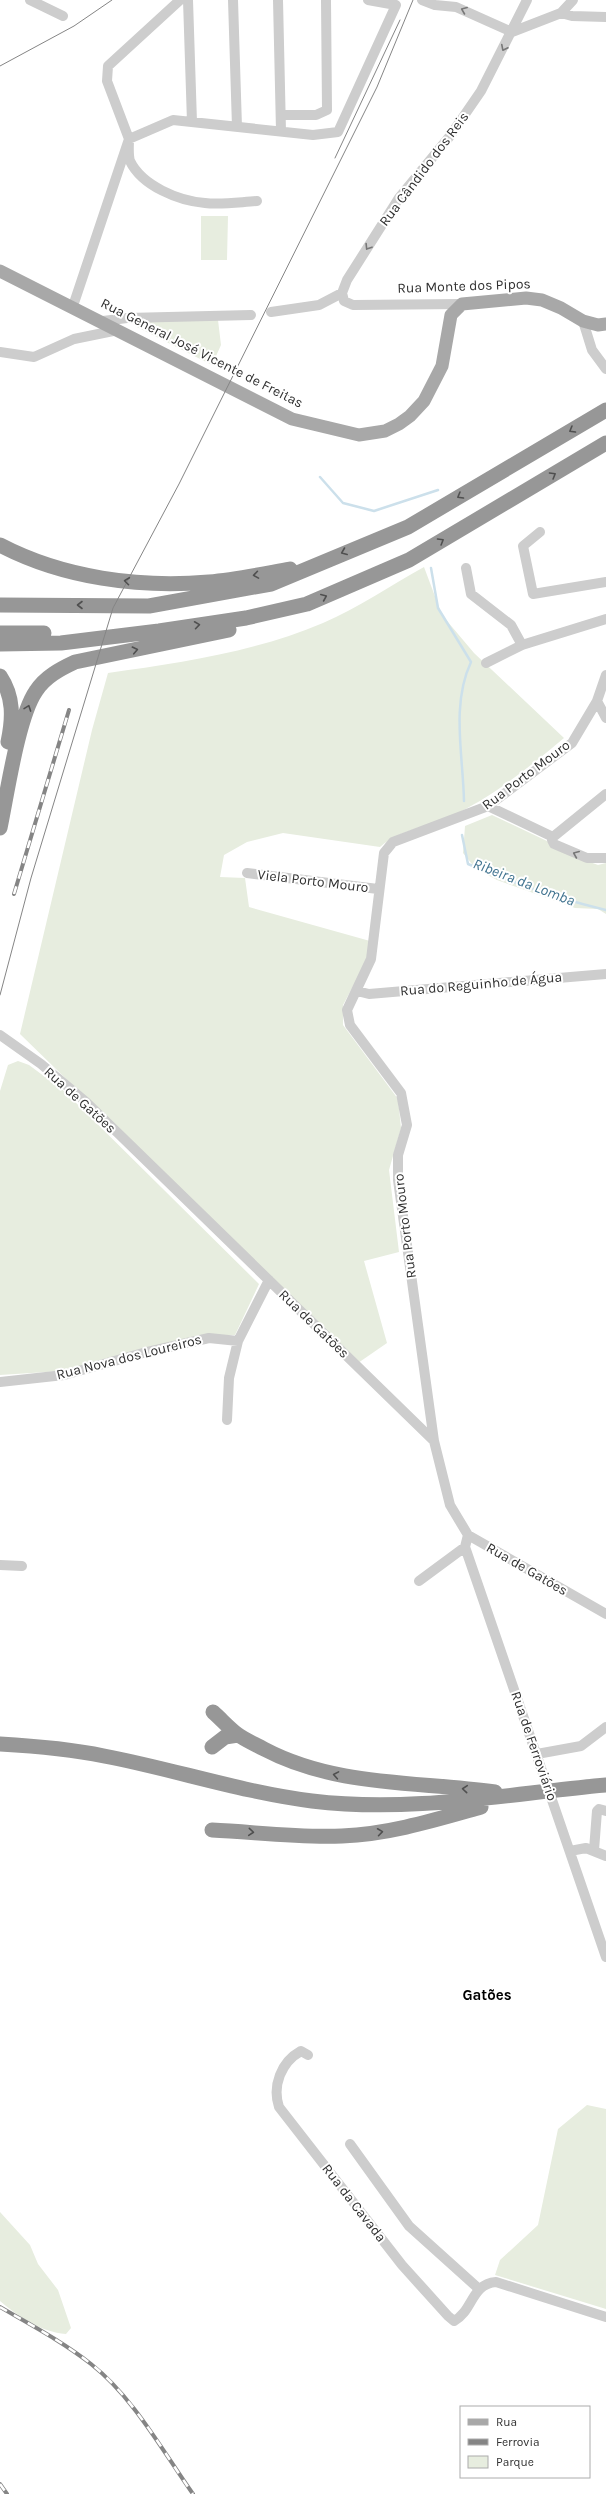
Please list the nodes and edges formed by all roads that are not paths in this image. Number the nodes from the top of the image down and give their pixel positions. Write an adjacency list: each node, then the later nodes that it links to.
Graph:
1 (30, 0): 12 (street)
2 (180, 0): 19 (street)
3 (188, 0): 16 (street)
4 (233, 0): 17 (street)
5 (278, 0): 15 (street)
6 (326, 0): 15 (street)
7 (368, 0): 18 (street)
8 (422, 0): 14 (street, one-way to 8)
9 (527, 0): 14 (street, Rua Cândido dos Reis)
10 (573, 0): 11 (street)
11 (561, 13): 13 (street); 14 (street)
12 (63, 16)
13 (606, 17)
14 (512, 32): 22 (street, Rua Cândido dos Reis, one-way to 22)
15 (281, 115): 18 (street)
16 (192, 122): 17 (street); 19 (street)
17 (237, 127): 18 (street)
18 (281, 131)
19 (129, 140): 20 (street); 24 (street)
20 (256, 201)
21 (0, 271): 24 (main road, Rua General José Vicente de Freitas)
22 (342, 293): 23 (street, Rua Monte dos Pipos); 25 (street)
23 (462, 304): 29 (main road, Rua Monte dos Pipos); 31 (main road, Rua General José Vicente de Freitas)
24 (73, 306): 28 (main road, Rua General José Vicente de Freitas)
25 (271, 312)
26 (251, 315): 28 (street)
27 (606, 315): 29 (main road)
28 (102, 321): 31 (main road, Rua General José Vicente de Freitas)
29 (583, 321): 30 (main road); 33 (street)
30 (606, 324)
31 (118, 330): 32 (street)
32 (0, 352)
33 (606, 369)
34 (606, 410): 38 (highway, one-way to 38)
35 (606, 443): 41 (highway, one-way to 35)
36 (540, 532): 40 (street)
37 (0, 545): 38 (highway, one-way to 37)
38 (309, 566): 42 (highway, one-way to 42)
39 (466, 568): 47 (street)
40 (606, 582)
41 (307, 604): 44 (highway, one-way to 41); 56 (highway, one-way to 41)
42 (0, 605)
43 (606, 619): 47 (street)
44 (159, 631): 45 (highway); 46 (highway)
45 (0, 633)
46 (0, 644)
47 (522, 645): 48 (street)
48 (486, 663)
49 (606, 675): 51 (street, Rua Porto Mouro)
50 (0, 676): 53 (highway)
51 (597, 701): 52 (street); 55 (street, Rua Porto Mouro)
52 (606, 718)
53 (0, 780)
54 (606, 794): 57 (street)
55 (488, 806): 57 (street); 60 (street, Rua Porto Mouro)
56 (0, 828)
57 (553, 837): 58 (street, one-way to 57)
58 (606, 858)
59 (247, 872): 60 (street, Viela Porto Mouro)
60 (378, 889): 62 (street, Rua Porto Mouro)
61 (606, 974): 62 (street, Rua do Reguinho de Água)
62 (357, 991): 68 (street, Rua Porto Mouro)
63 (0, 1035): 64 (street, Rua de Gatões)
64 (269, 1280): 65 (street); 68 (street, Rua de Gatões)
65 (238, 1341): 66 (street, Rua Nova dos Loureiros); 67 (street)
66 (0, 1382)
67 (227, 1420)
68 (434, 1441): 69 (street, Rua de Gatões)
69 (468, 1535): 70 (street); 74 (street, Rua de Gatões)
70 (465, 1547): 73 (street); 81 (street, Rua de Ferroviário)
71 (0, 1565): 72 (street)
72 (22, 1566)
73 (419, 1581)
74 (606, 1614)
75 (213, 1712): 77 (highway)
76 (606, 1727): 81 (street)
77 (238, 1735): 79 (highway); 83 (highway, one-way to 77)
78 (0, 1744): 84 (highway)
79 (212, 1747)
80 (0, 1752): 84 (highway)
81 (537, 1754): 88 (street, Rua de Ferroviário)
82 (606, 1785): 83 (highway)
83 (518, 1796): 84 (highway); 86 (highway, one-way to 83)
84 (410, 1806)
85 (606, 1811): 87 (street)
86 (212, 1830)
87 (594, 1850): 88 (street); 89 (street)
88 (570, 1851): 90 (street, Rua de Ferroviário)
89 (606, 1856)
90 (606, 1957)
91 (308, 2055): 93 (street, Rua da Cavada)
92 (350, 2144): 93 (street)
93 (479, 2289): 94 (street)
94 (606, 2317)

